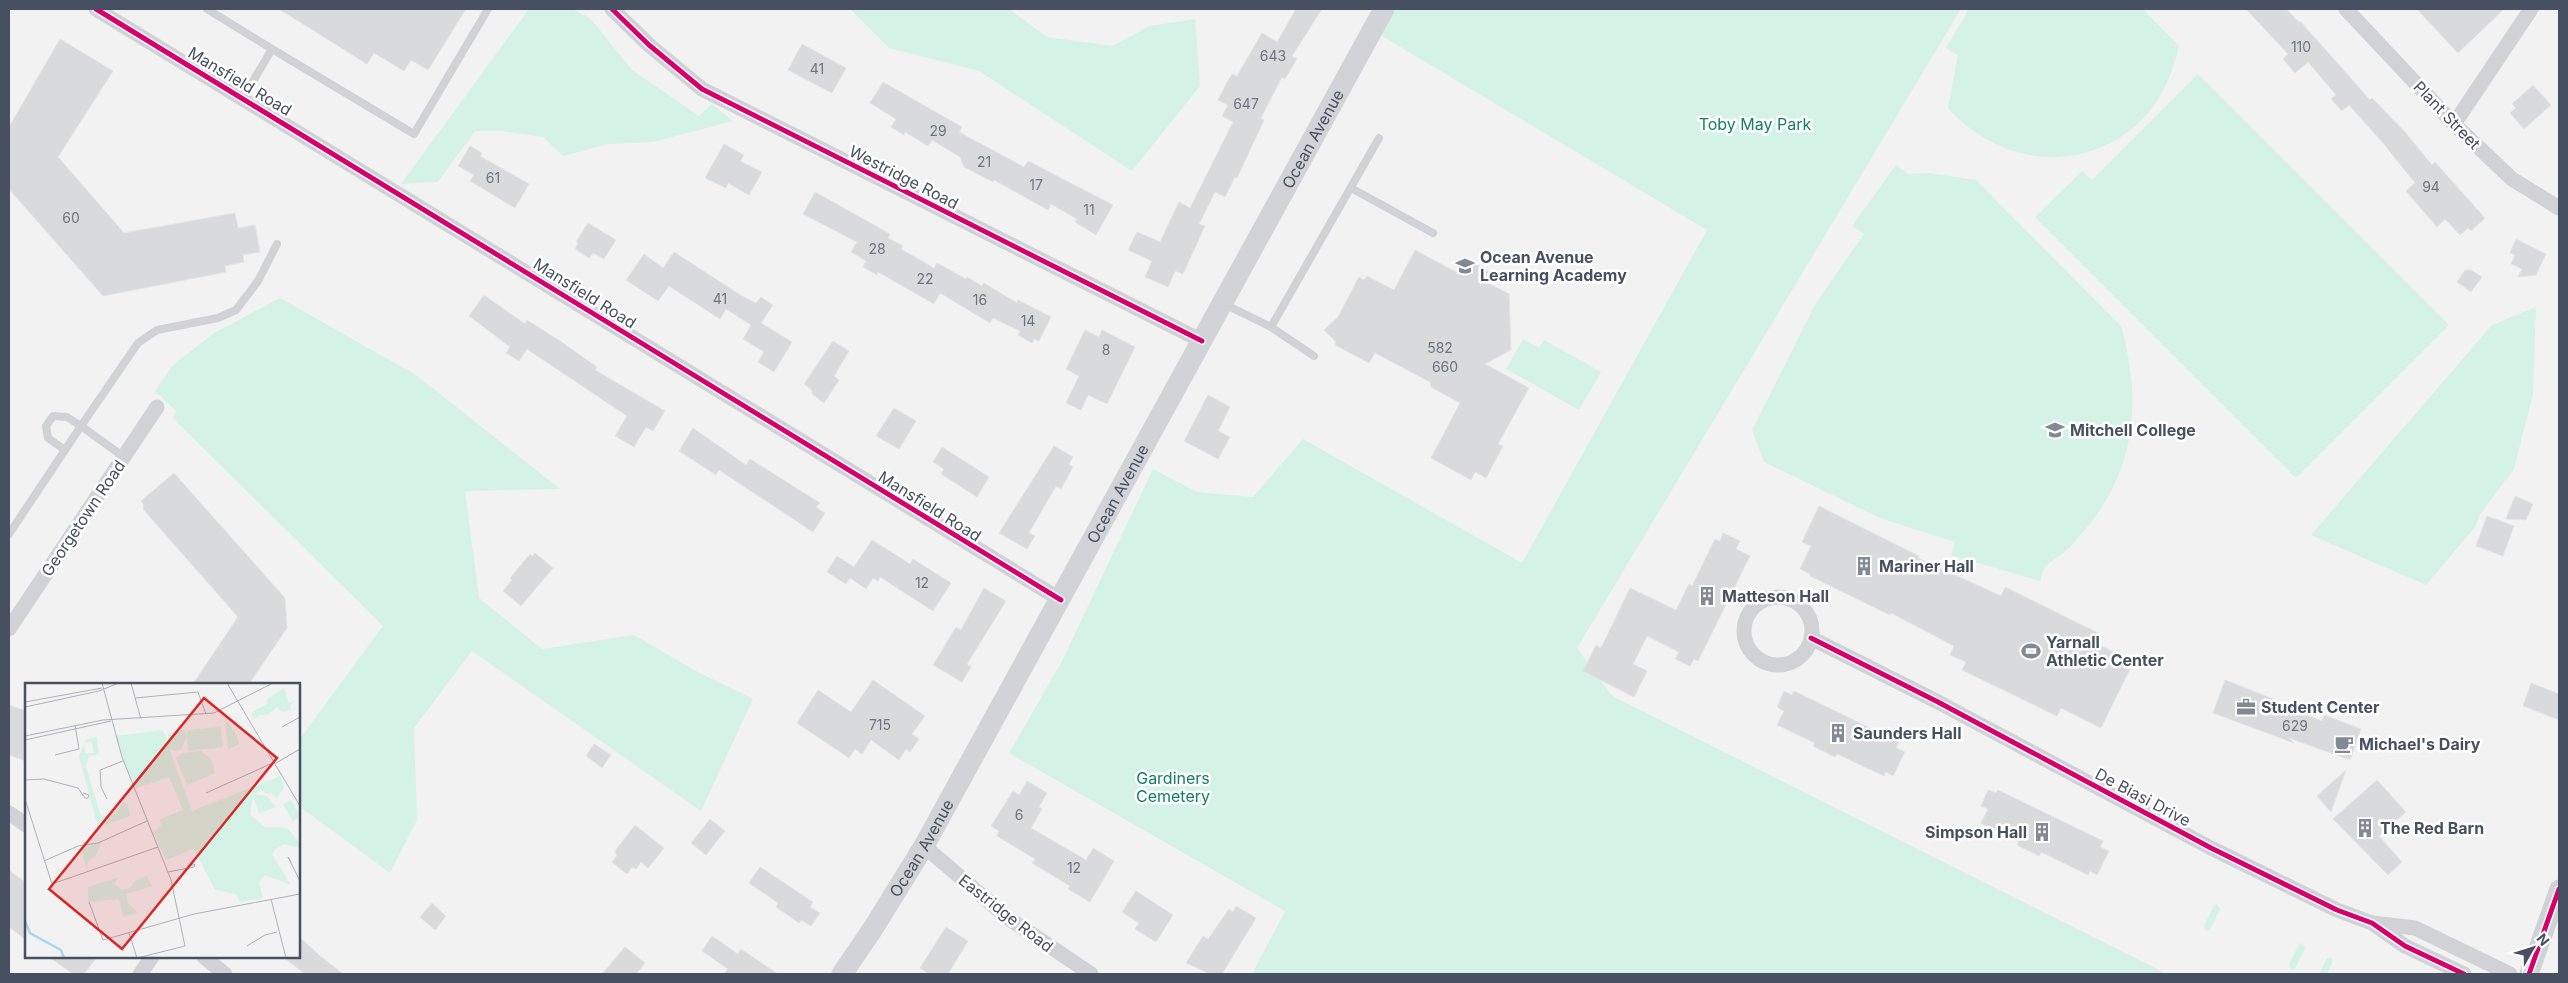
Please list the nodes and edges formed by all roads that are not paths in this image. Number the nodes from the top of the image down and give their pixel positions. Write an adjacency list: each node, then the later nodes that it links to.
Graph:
1 (96, 9): 9 (street, Mansfield Road)
2 (207, 9): 8 (lane)
3 (488, 9): 8 (lane)
4 (612, 9): 18 (street, Westridge Road)
5 (1384, 9): 16 (main road, Ocean Avenue)
6 (2346, 9): 10 (street, Plant Street)
7 (2531, 9): 10 (street)
8 (272, 50): 9 (lane)
9 (243, 98): 25 (street, Mansfield Road)
10 (2454, 124): 13 (street, Plant Street)
11 (1379, 138): 12 (lane)
12 (1351, 188): 14 (lane); 17 (lane)
13 (2559, 208)
14 (1433, 233)
15 (277, 244): 21 (lane)
16 (1223, 303): 17 (lane); 18 (main road, Ocean Avenue)
17 (1271, 327): 19 (lane)
18 (1202, 341): 25 (main road, Ocean Avenue)
19 (1314, 356)
20 (157, 407): 23 (street, Georgetown Road)
21 (81, 426): 22 (lane); 22 (lane); 23 (lane)
22 (65, 450): 24 (lane)
23 (124, 457): 26 (street, Georgetown Road)
24 (9, 534)
25 (1061, 600): 30 (main road, Ocean Avenue)
26 (9, 629)
27 (1811, 638): 27 (street); 32 (street, De Biasi Drive)
28 (9, 813): 29 (street)
29 (25, 825)
30 (924, 846): 37 (main road, Ocean Avenue); 38 (street, Eastridge Road)
31 (2559, 889): 41 (street)
32 (2372, 923): 39 (street, De Biasi Drive); 40 (street, De Biasi Drive)
33 (151, 958): 35 (street)
34 (205, 958): 36 (street)
35 (140, 974)
36 (225, 974)
37 (842, 974)
38 (1091, 974)
39 (2464, 974)
40 (2510, 974)
41 (2529, 974)

